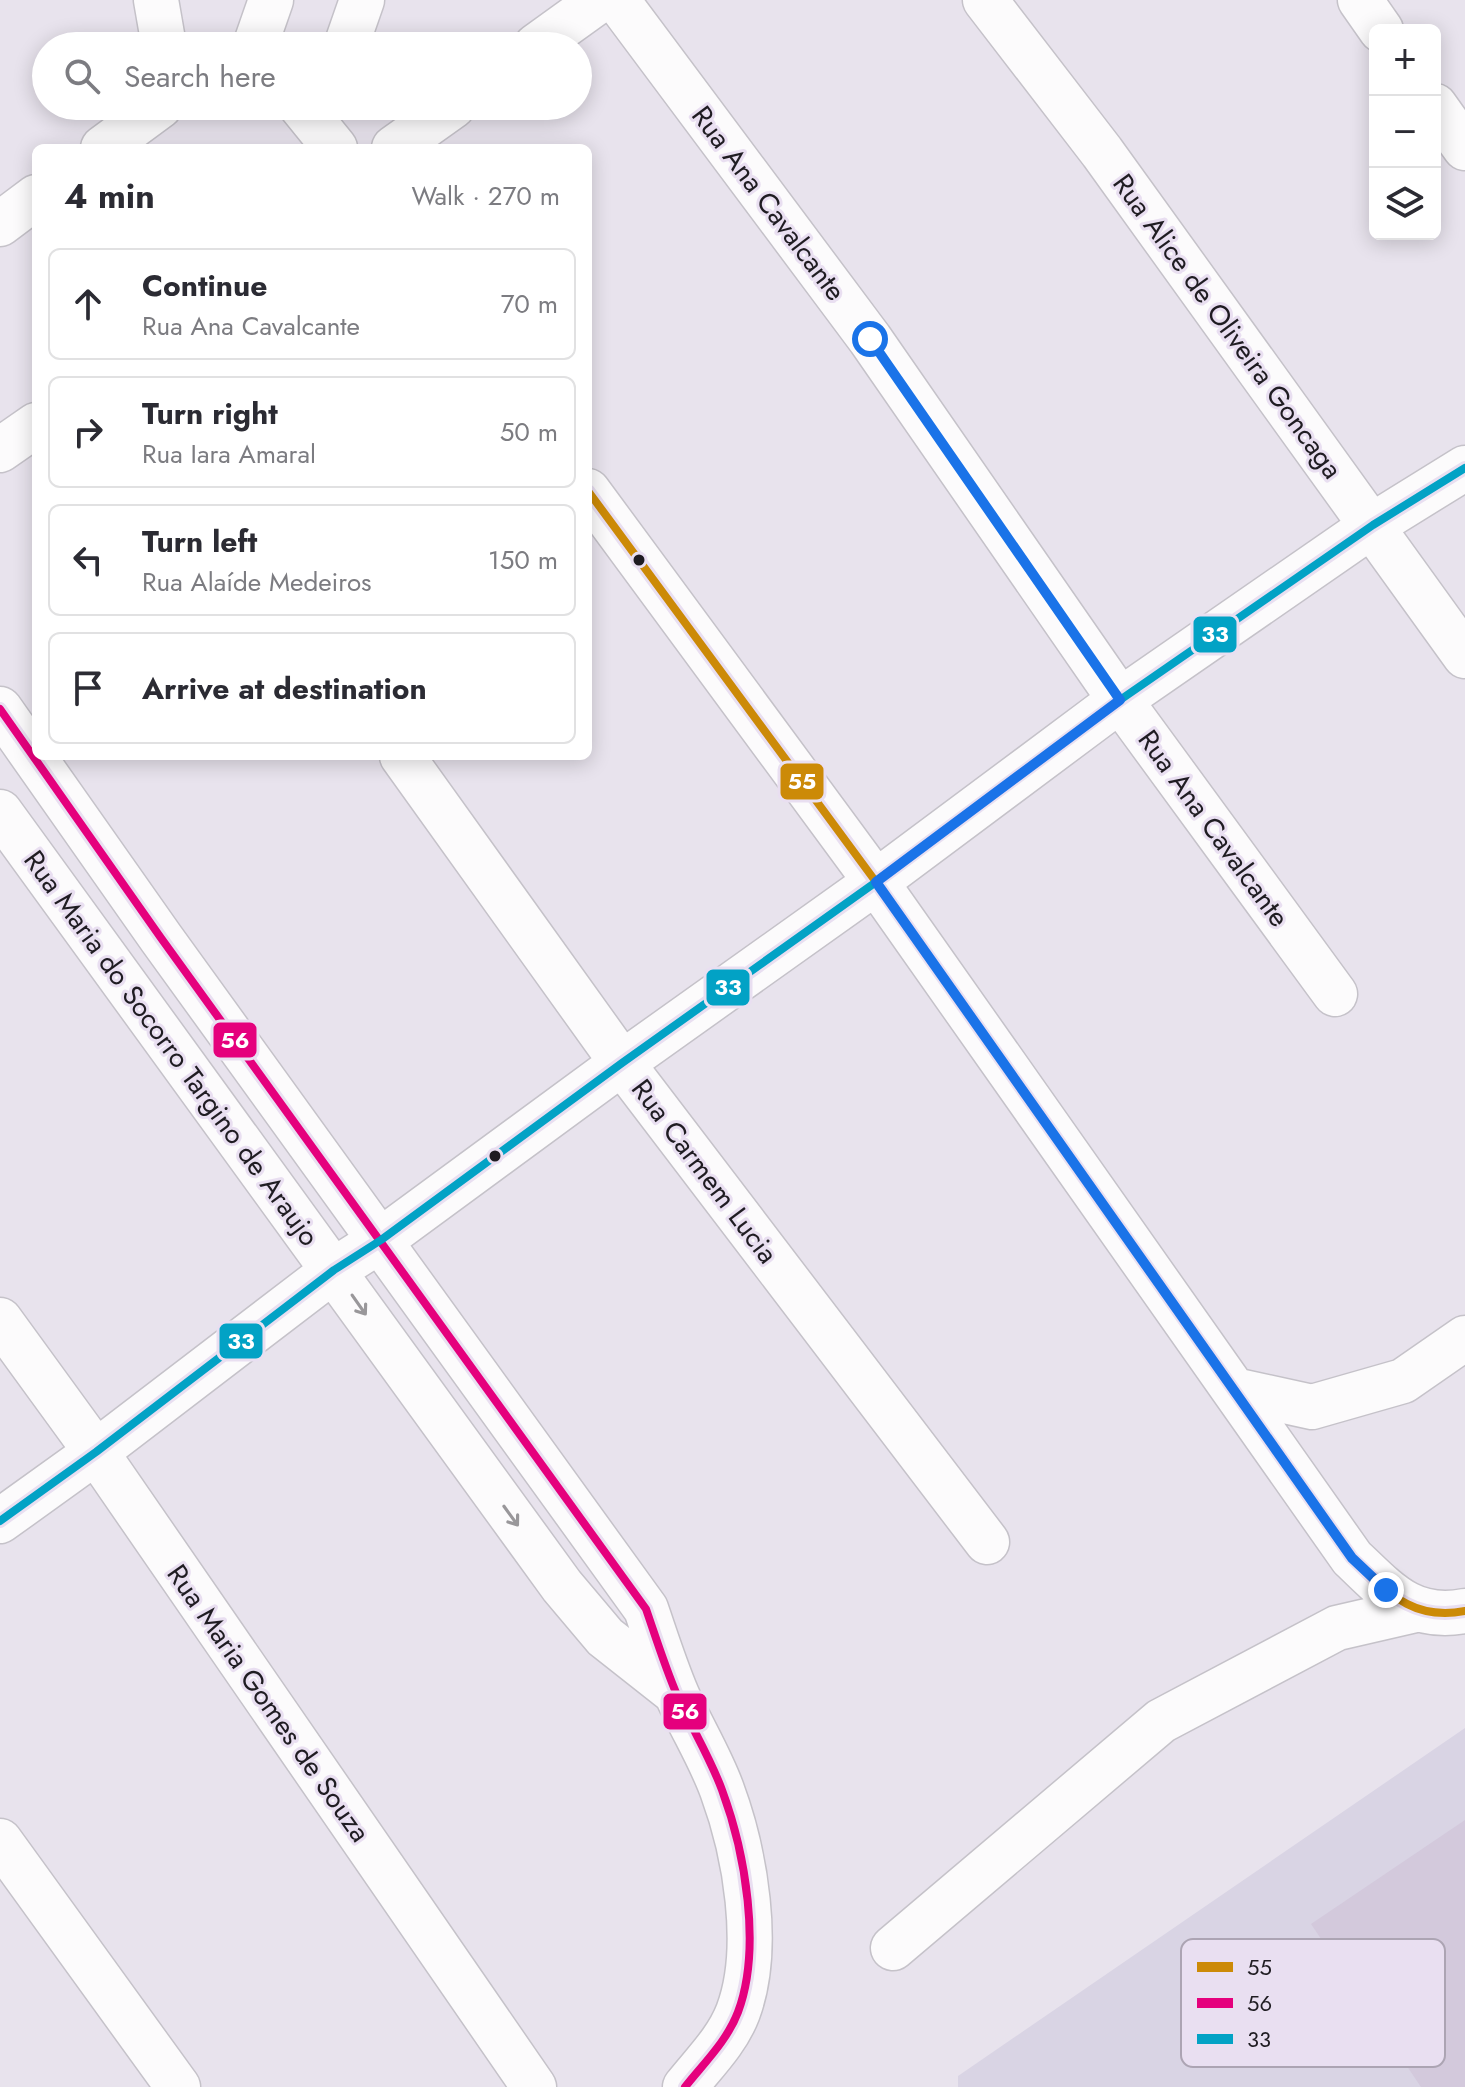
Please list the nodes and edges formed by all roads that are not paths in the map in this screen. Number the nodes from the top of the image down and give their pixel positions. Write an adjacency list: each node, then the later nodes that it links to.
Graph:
1 (156, 0): 9 (street)
2 (271, 0): 10 (street)
3 (362, 0): 11 (street)
4 (600, 0): 12 (street)
5 (617, 0): 27 (street, Rua Ana Cavalcante)
6 (985, 0): 25 (street, Rua Alice de Oliveira Goncaga)
7 (1360, 0): 8 (street)
8 (1377, 24)
9 (162, 32)
10 (260, 32)
11 (351, 32)
12 (555, 32)
13 (1441, 114): 18 (street)
14 (141, 120): 16 (street)
15 (433, 120): 17 (street)
16 (108, 144)
17 (400, 144)
18 (1465, 148)
19 (32, 200): 20 (street)
20 (0, 224)
21 (32, 428): 22 (street)
22 (0, 450)
23 (1465, 468): 25 (street)
24 (592, 496): 33 (street)
25 (1373, 525): 26 (street, Rua Alice de Oliveira Goncaga); 27 (street)
26 (1465, 656)
27 (1120, 700): 33 (street); 34 (street, Rua Ana Cavalcante)
28 (0, 709): 29 (street, Rua Maria do Socorro Targino de Araujo)
29 (32, 755)
30 (36, 760): 36 (street, Rua Maria do Socorro Targino de Araujo)
31 (405, 760): 35 (street, Rua Carmem Lucia)
32 (0, 812): 37 (street, Rua Maria do Socorro Targino de Araujo)
33 (876, 882): 35 (street); 40 (street)
34 (1335, 994)
35 (622, 1063): 36 (street); 43 (street, Rua Carmem Lucia)
36 (381, 1240): 37 (street); 48 (street, Rua Maria do Socorro Targino de Araujo)
37 (334, 1270): 41 (street); 48 (street, Rua Maria do Socorro Targino de Araujo, one-way to 48)
38 (0, 1320): 41 (street, Rua Maria Gomes de Souza)
39 (1465, 1338): 40 (street)
40 (1234, 1390): 44 (street)
41 (96, 1452): 42 (street); 52 (street, Rua Maria Gomes de Souza)
42 (0, 1521)
43 (987, 1542)
44 (1364, 1569): 45 (street); 47 (street)
45 (1415, 1610): 46 (street); 47 (street)
46 (1465, 1611)
47 (1337, 1628): 50 (street)
48 (677, 1694): 53 (street)
49 (0, 1841): 51 (street)
50 (893, 1948)
51 (178, 2087)
52 (534, 2087)
53 (685, 2087)

